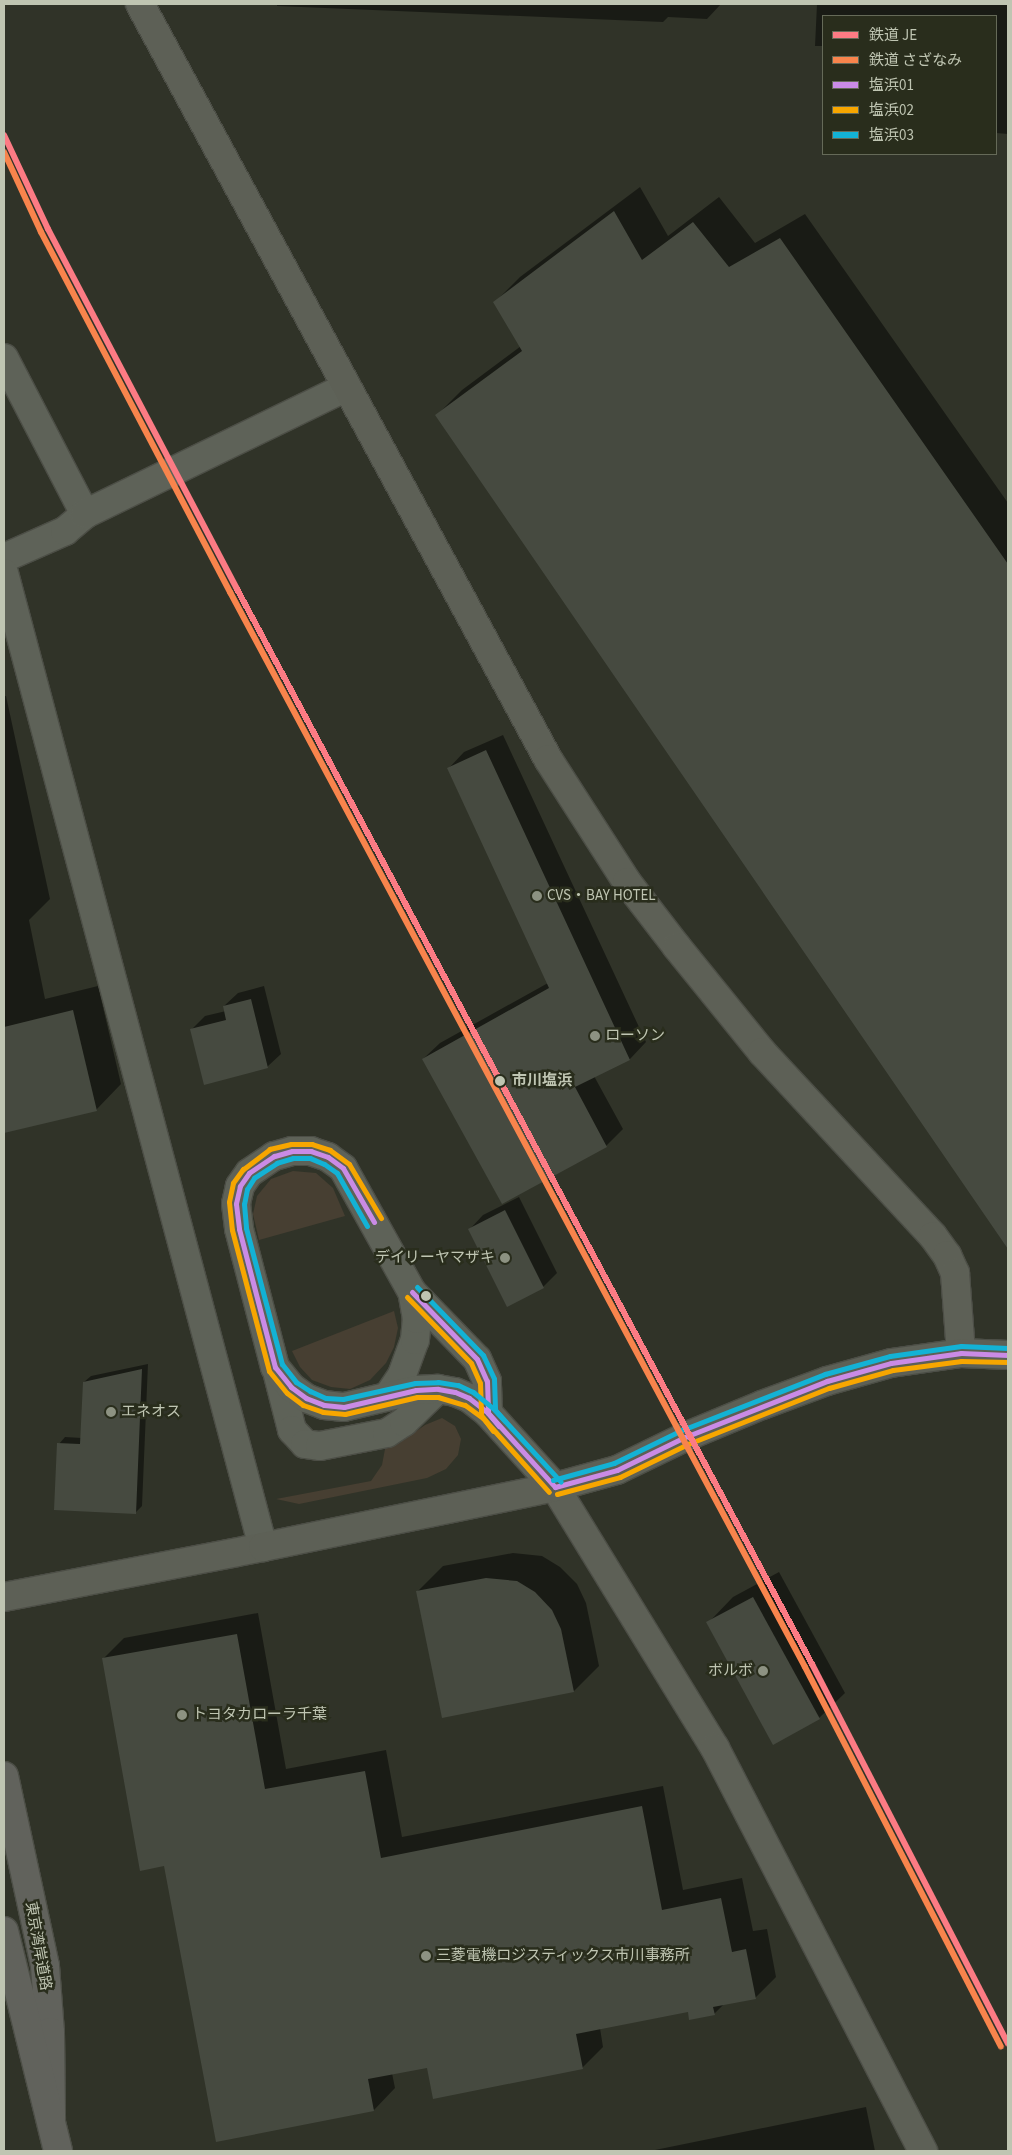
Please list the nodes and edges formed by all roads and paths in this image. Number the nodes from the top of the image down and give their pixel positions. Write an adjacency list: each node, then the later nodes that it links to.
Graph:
1 (140, 4): 3 (street)
2 (4, 361): 4 (street)
3 (347, 387): 4 (street); 8 (street)
4 (85, 514): 5 (street)
5 (4, 558)
6 (4, 573): 15 (street)
7 (412, 1292): 10 (street); 12 (street); 13 (street)
8 (961, 1353): 9 (street); 14 (street)
9 (1008, 1355)
10 (275, 1367): 11 (street); 12 (street)
11 (438, 1389): 12 (street); 13 (street)
12 (388, 1396)
13 (488, 1413): 14 (street)
14 (555, 1487): 15 (street); 21 (street)
15 (263, 1547): 16 (street)
16 (4, 1597)
17 (4, 1776): 19 (highway, 東京湾岸道路)
18 (4, 1931): 19 (highway, 東京湾岸道路)
19 (51, 2118): 20 (highway, 東京湾岸道路)
20 (58, 2151)
21 (923, 2151)

